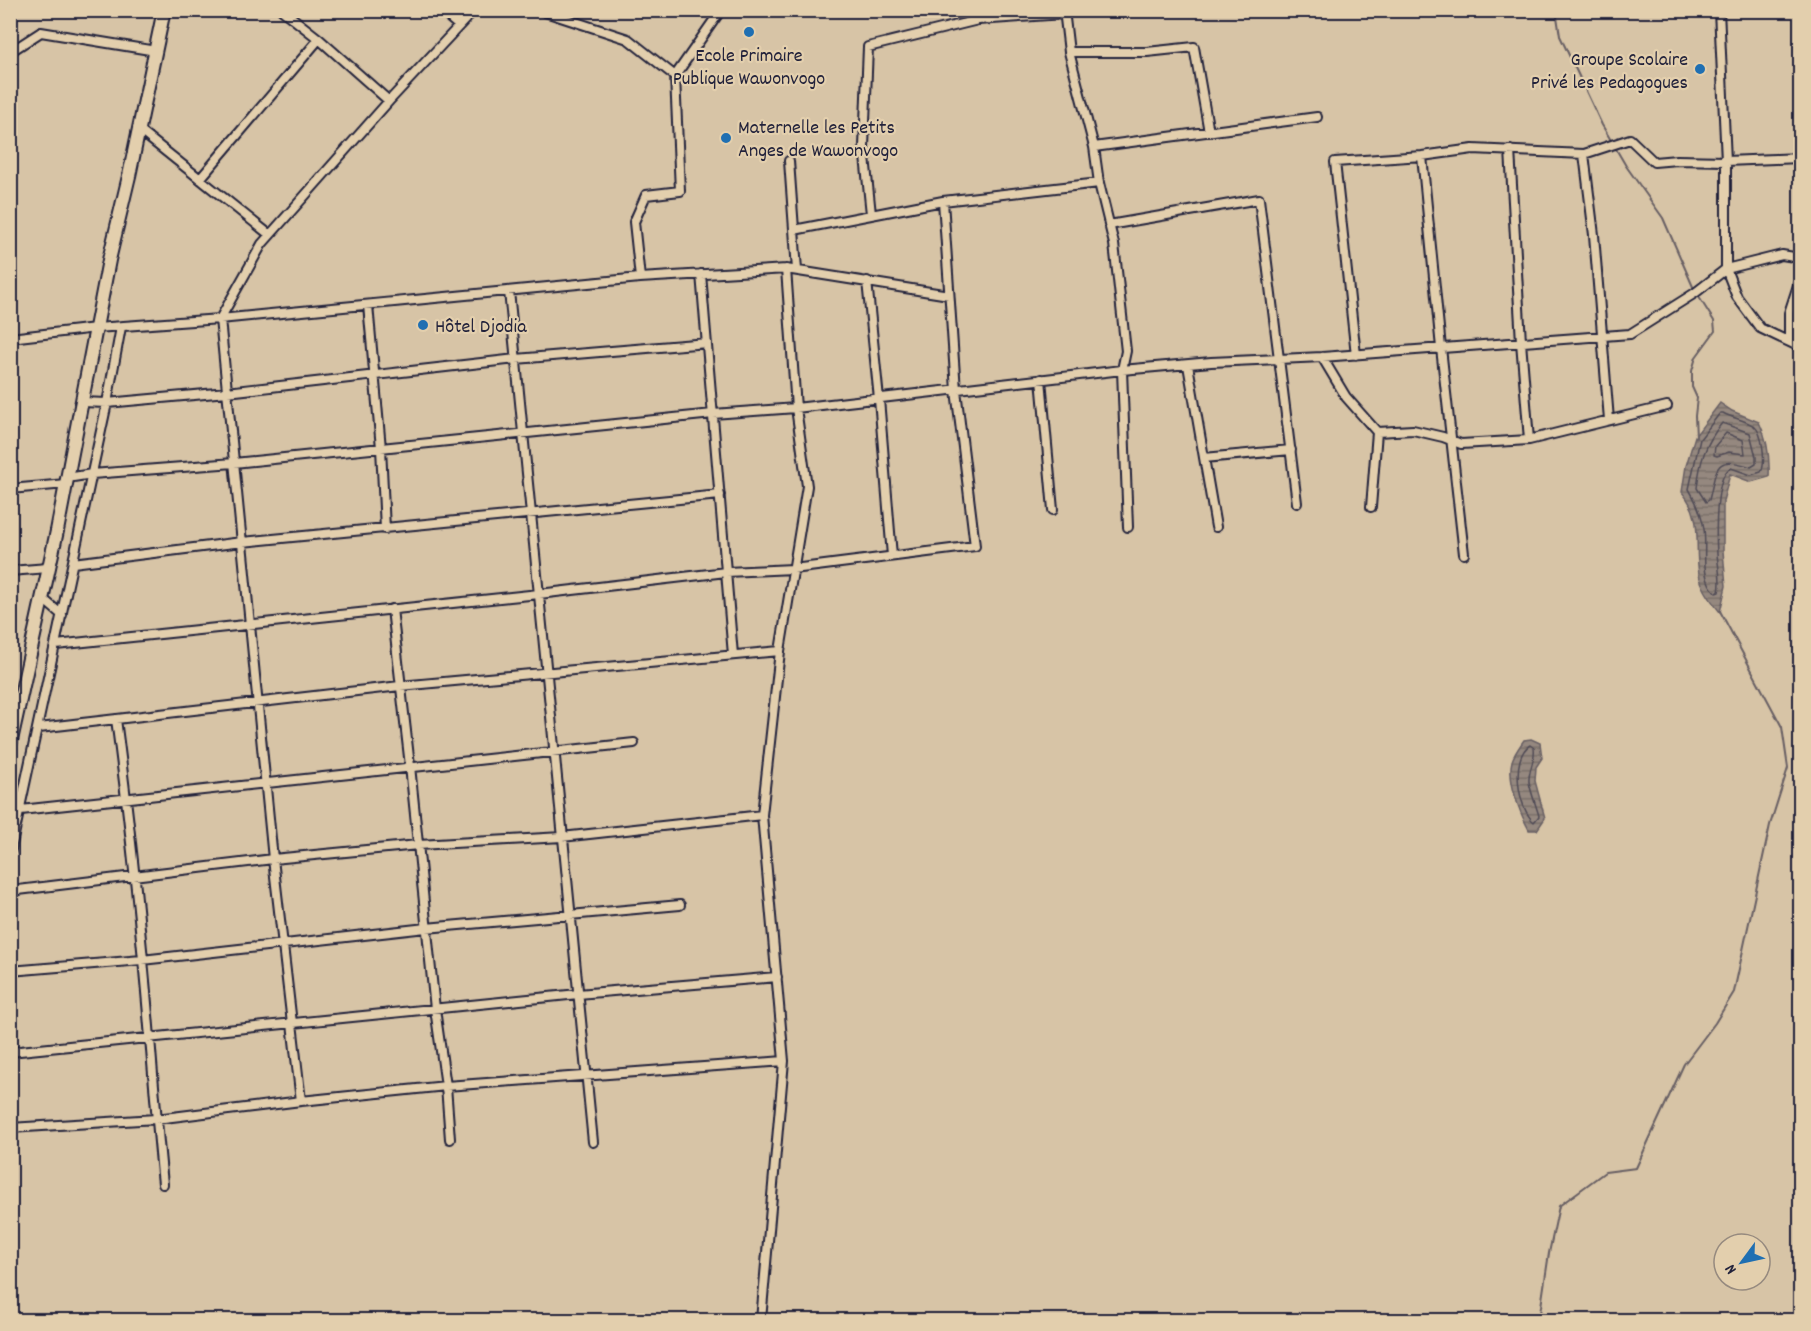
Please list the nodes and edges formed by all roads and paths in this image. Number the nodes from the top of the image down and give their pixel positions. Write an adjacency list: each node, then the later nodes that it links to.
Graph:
1 (164, 10): 11 (main road)
2 (282, 10): 10 (street)
3 (440, 10): 9 (street)
4 (474, 10): 9 (street)
5 (539, 10): 14 (street)
6 (721, 10): 14 (street)
7 (1719, 10): 25 (street)
8 (1064, 12): 13 (street); 29 (street)
9 (459, 26): 15 (street)
10 (319, 39): 15 (street); 26 (street)
11 (156, 51): 12 (street); 17 (main road)
12 (10, 52)
13 (1069, 52): 18 (street); 19 (street)
14 (675, 76): 38 (street)
15 (389, 101): 32 (street)
16 (1317, 117): 18 (street)
17 (139, 130): 26 (street); 46 (main road)
18 (1209, 132): 19 (street)
19 (1094, 147): 27 (street)
20 (1510, 150): 21 (street); 22 (street); 50 (street)
21 (1584, 154): 25 (street); 47 (street)
22 (1422, 156): 53 (street); 54 (street)
23 (1800, 158): 25 (street)
24 (789, 161): 31 (street)
25 (1725, 161): 34 (street)
26 (200, 179): 32 (street)
27 (1099, 183): 28 (street); 30 (street)
28 (943, 201): 29 (street); 42 (street)
29 (871, 214): 31 (street)
30 (1109, 225): 57 (street); 59 (street)
31 (794, 230): 36 (street)
32 (270, 235): 44 (street)
33 (1800, 258): 34 (street)
34 (1726, 269): 47 (street); 49 (street)
35 (786, 270): 36 (street); 37 (street); 68 (street)
36 (797, 270): 40 (street)
37 (701, 274): 38 (street); 51 (street)
38 (640, 278): 41 (street)
39 (1800, 279): 49 (street)
40 (867, 281): 42 (street); 64 (street)
41 (509, 291): 43 (street); 56 (street)
42 (949, 295): 62 (street)
43 (368, 305): 44 (street); 60 (street)
44 (220, 319): 45 (street); 63 (street)
45 (121, 327): 46 (street); 66 (street)
46 (96, 328): 48 (street); 65 (main road)
47 (1603, 336): 50 (street); 70 (street)
48 (10, 338)
49 (1789, 341): 52 (street)
50 (1521, 342): 53 (street); 74 (street)
51 (707, 343): 56 (street); 69 (street)
52 (1800, 347)
53 (1441, 348): 54 (street); 73 (street)
54 (1356, 355): 55 (street)
55 (1322, 357): 57 (street); 71 (street)
56 (516, 359): 60 (street); 72 (street)
57 (1280, 359): 58 (street); 76 (street)
58 (1188, 365): 59 (street); 77 (street)
59 (1122, 370): 61 (street); 87 (street)
60 (375, 375): 63 (street); 75 (street)
61 (1041, 379): 62 (street); 85 (street)
62 (956, 390): 64 (street); 92 (street)
63 (227, 392): 66 (street); 78 (street)
64 (879, 399): 68 (street); 92 (street)
65 (82, 402): 66 (street); 80 (main road)
66 (107, 403): 79 (street)
67 (1667, 406): 70 (street)
68 (796, 408): 69 (street); 95 (street)
69 (713, 414): 72 (street); 82 (street)
70 (1609, 420): 74 (street)
71 (1377, 432): 73 (street); 84 (street)
72 (523, 434): 75 (street); 86 (street)
73 (1451, 440): 74 (street); 91 (street)
74 (1529, 440)
75 (381, 448): 78 (street); 89 (street)
76 (1291, 450): 77 (street); 83 (street)
77 (1204, 458): 88 (street)
78 (234, 463): 79 (street); 90 (street)
79 (92, 474): 80 (street); 93 (street)
80 (67, 481): 81 (street); 94 (main road)
81 (10, 489)
82 (720, 495): 86 (street); 97 (street)
83 (1298, 502)
84 (1371, 507)
85 (1053, 510)
86 (531, 515): 89 (street); 98 (street)
87 (1128, 527)
88 (1216, 527)
89 (385, 529): 90 (street)
90 (242, 542): 93 (street); 102 (street)
91 (1464, 554)
92 (892, 556): 95 (street)
93 (73, 563): 101 (street)
94 (48, 568): 96 (street); 99 (main road)
95 (793, 569): 97 (street); 104 (street)
96 (10, 571)
97 (726, 572): 98 (street); 105 (street)
98 (539, 594): 100 (street); 106 (street)
99 (42, 598): 101 (street); 111 (main road)
100 (392, 609): 102 (street); 107 (street)
101 (62, 615): 103 (street)
102 (250, 624): 103 (street); 108 (street)
103 (56, 645): 110 (street)
104 (780, 651): 105 (street); 119 (street)
105 (733, 655): 106 (street)
106 (546, 673): 107 (street); 114 (street)
107 (400, 686): 108 (street); 115 (street)
108 (258, 702): 109 (street); 116 (street)
109 (116, 719): 110 (street); 117 (street)
110 (39, 728): 118 (street)
111 (12, 730): 113 (main road)
112 (634, 742): 114 (street)
113 (10, 745)
114 (554, 751): 115 (street); 120 (street)
115 (410, 766): 116 (street); 121 (street)
116 (266, 782): 117 (street); 123 (street)
117 (126, 798): 118 (street); 124 (street)
118 (21, 810): 122 (street)
119 (762, 815): 120 (street); 132 (street)
120 (562, 837): 121 (street); 127 (street)
121 (418, 845): 123 (street); 128 (street)
122 (10, 854)
123 (273, 859): 124 (street); 129 (street)
124 (134, 876): 125 (street); 130 (street)
125 (10, 891)
126 (680, 905): 127 (street)
127 (570, 915): 128 (street); 133 (street)
128 (426, 928): 129 (street); 134 (street)
129 (283, 944): 130 (street); 135 (street)
130 (142, 960): 131 (street); 136 (street)
131 (10, 972)
132 (777, 976): 133 (street); 138 (street)
133 (578, 994): 134 (street); 139 (street)
134 (435, 1009): 135 (street); 140 (street)
135 (293, 1024): 136 (street); 141 (street)
136 (150, 1039): 137 (street); 142 (street)
137 (10, 1052)
138 (784, 1061): 139 (street); 147 (street)
139 (587, 1076): 140 (street); 145 (street)
140 (446, 1086): 141 (street); 144 (street)
141 (301, 1101): 142 (street)
142 (156, 1119): 143 (street); 146 (street)
143 (10, 1128)
144 (450, 1139)
145 (592, 1142)
146 (164, 1184)
147 (761, 1320)

